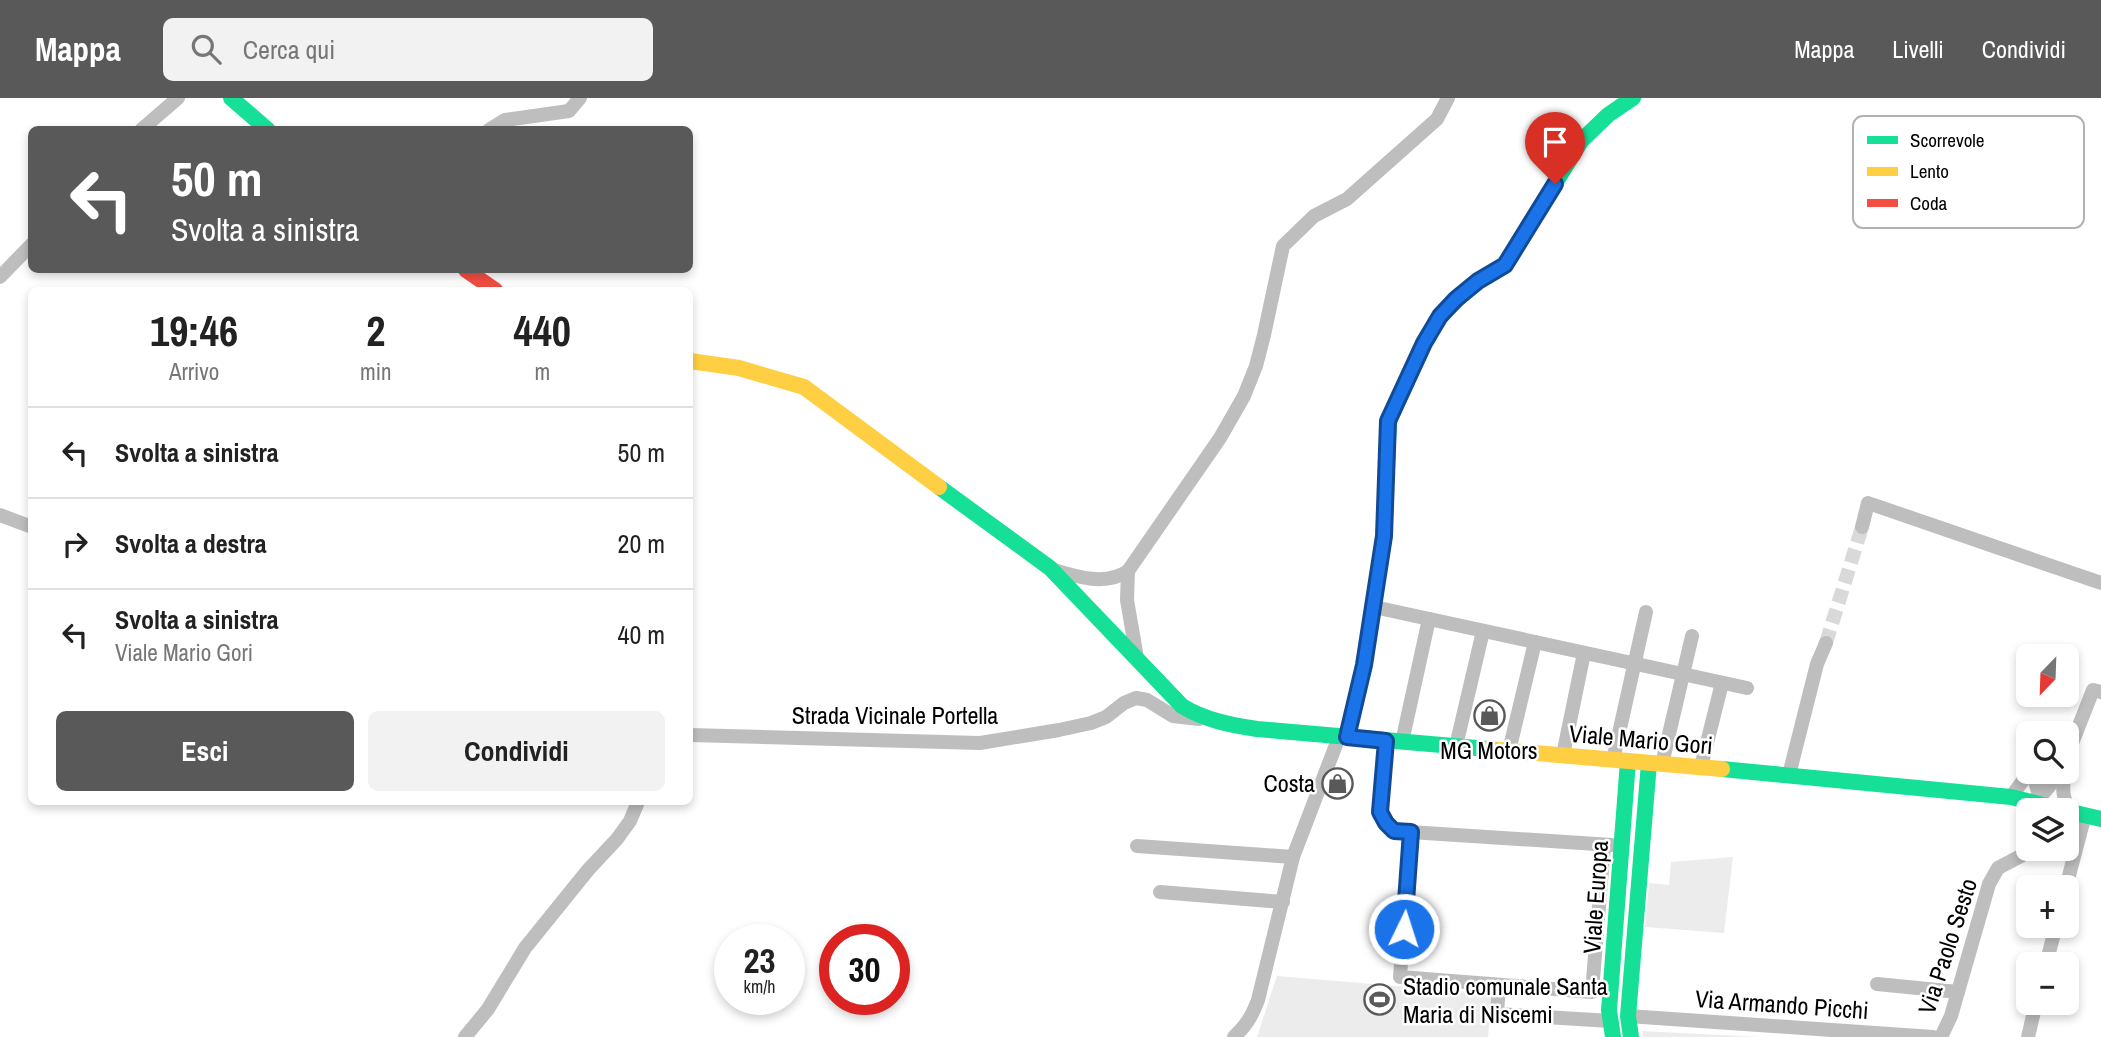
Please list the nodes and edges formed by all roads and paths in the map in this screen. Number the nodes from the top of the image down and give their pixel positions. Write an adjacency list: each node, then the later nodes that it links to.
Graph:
1 (178, 98): 6 (street)
2 (231, 98): 7 (main road)
3 (580, 98): 8 (street)
4 (1448, 98): 18 (street)
5 (1633, 98): 20 (main road)
6 (146, 126)
7 (263, 126)
8 (495, 126)
9 (28, 247): 11 (street)
10 (470, 273): 12 (main road)
11 (0, 277)
12 (491, 287)
13 (693, 361): 17 (main road, Viale Mario Gori)
14 (0, 515): 15 (street)
15 (28, 526)
16 (1862, 527): 19 (street)
17 (1050, 568): 18 (street); 28 (main road, Viale Mario Gori)
18 (1128, 571): 28 (street)
19 (2101, 583)
20 (1374, 607): 22 (street); 37 (main road)
21 (1646, 612): 29 (street)
22 (1429, 619): 23 (street); 38 (street)
23 (1483, 631): 25 (street); 39 (street)
24 (1692, 636): 30 (street)
25 (1535, 642): 27 (street); 40 (street)
26 (1826, 643): 45 (street)
27 (1584, 653): 29 (street); 41 (street)
28 (1137, 658): 34 (main road, Viale Mario Gori)
29 (1634, 664): 30 (street); 42 (street)
30 (1683, 674): 31 (street); 43 (street)
31 (1722, 683): 32 (street); 44 (street)
32 (1747, 688)
33 (2101, 692): 35 (street)
34 (1214, 722): 36 (street, Strada Vicinale Portella); 37 (main road, Viale Mario Gori)
35 (2079, 726)
36 (693, 736)
37 (1343, 737): 38 (main road, Viale Mario Gori); 56 (street)
38 (1394, 741): 39 (main road, Viale Mario Gori); 52 (street)
39 (1456, 746): 40 (main road, Viale Mario Gori)
40 (1509, 751): 41 (main road, Viale Mario Gori)
41 (1563, 755): 42 (main road, Viale Mario Gori)
42 (1620, 760): 43 (main road, Viale Mario Gori); 55 (main road, Viale Europa)
43 (1655, 763): 44 (main road, Viale Mario Gori); 64 (main road, Viale Europa)
44 (1701, 767): 45 (main road, Viale Mario Gori)
45 (1789, 775): 48 (main road, Viale Mario Gori)
46 (2020, 784): 48 (street)
47 (2052, 784): 50 (street)
48 (2011, 797): 49 (main road, Viale Mario Gori)
49 (2016, 798)
50 (2040, 798)
51 (637, 805): 66 (street)
52 (1411, 832): 53 (street); 61 (street)
53 (1604, 845): 55 (street); 61 (street)
54 (1137, 846): 56 (street)
55 (1622, 846): 65 (main road, Viale Europa)
56 (1293, 857): 59 (street)
57 (2016, 858): 62 (street, Via Paolo Sesto)
58 (1160, 892): 59 (street)
59 (1283, 902): 67 (street)
60 (1877, 984): 62 (street)
61 (1499, 985): 65 (street)
62 (1958, 992): 70 (street, Via Paolo Sesto)
63 (2033, 1015): 71 (street)
64 (1628, 1016): 68 (main road, Viale Europa); 69 (street, Via Armando Picchi)
65 (1612, 1029)
66 (465, 1037)
67 (1234, 1037)
68 (1631, 1037)
69 (1933, 1037)
70 (1941, 1037)
71 (2028, 1037)

